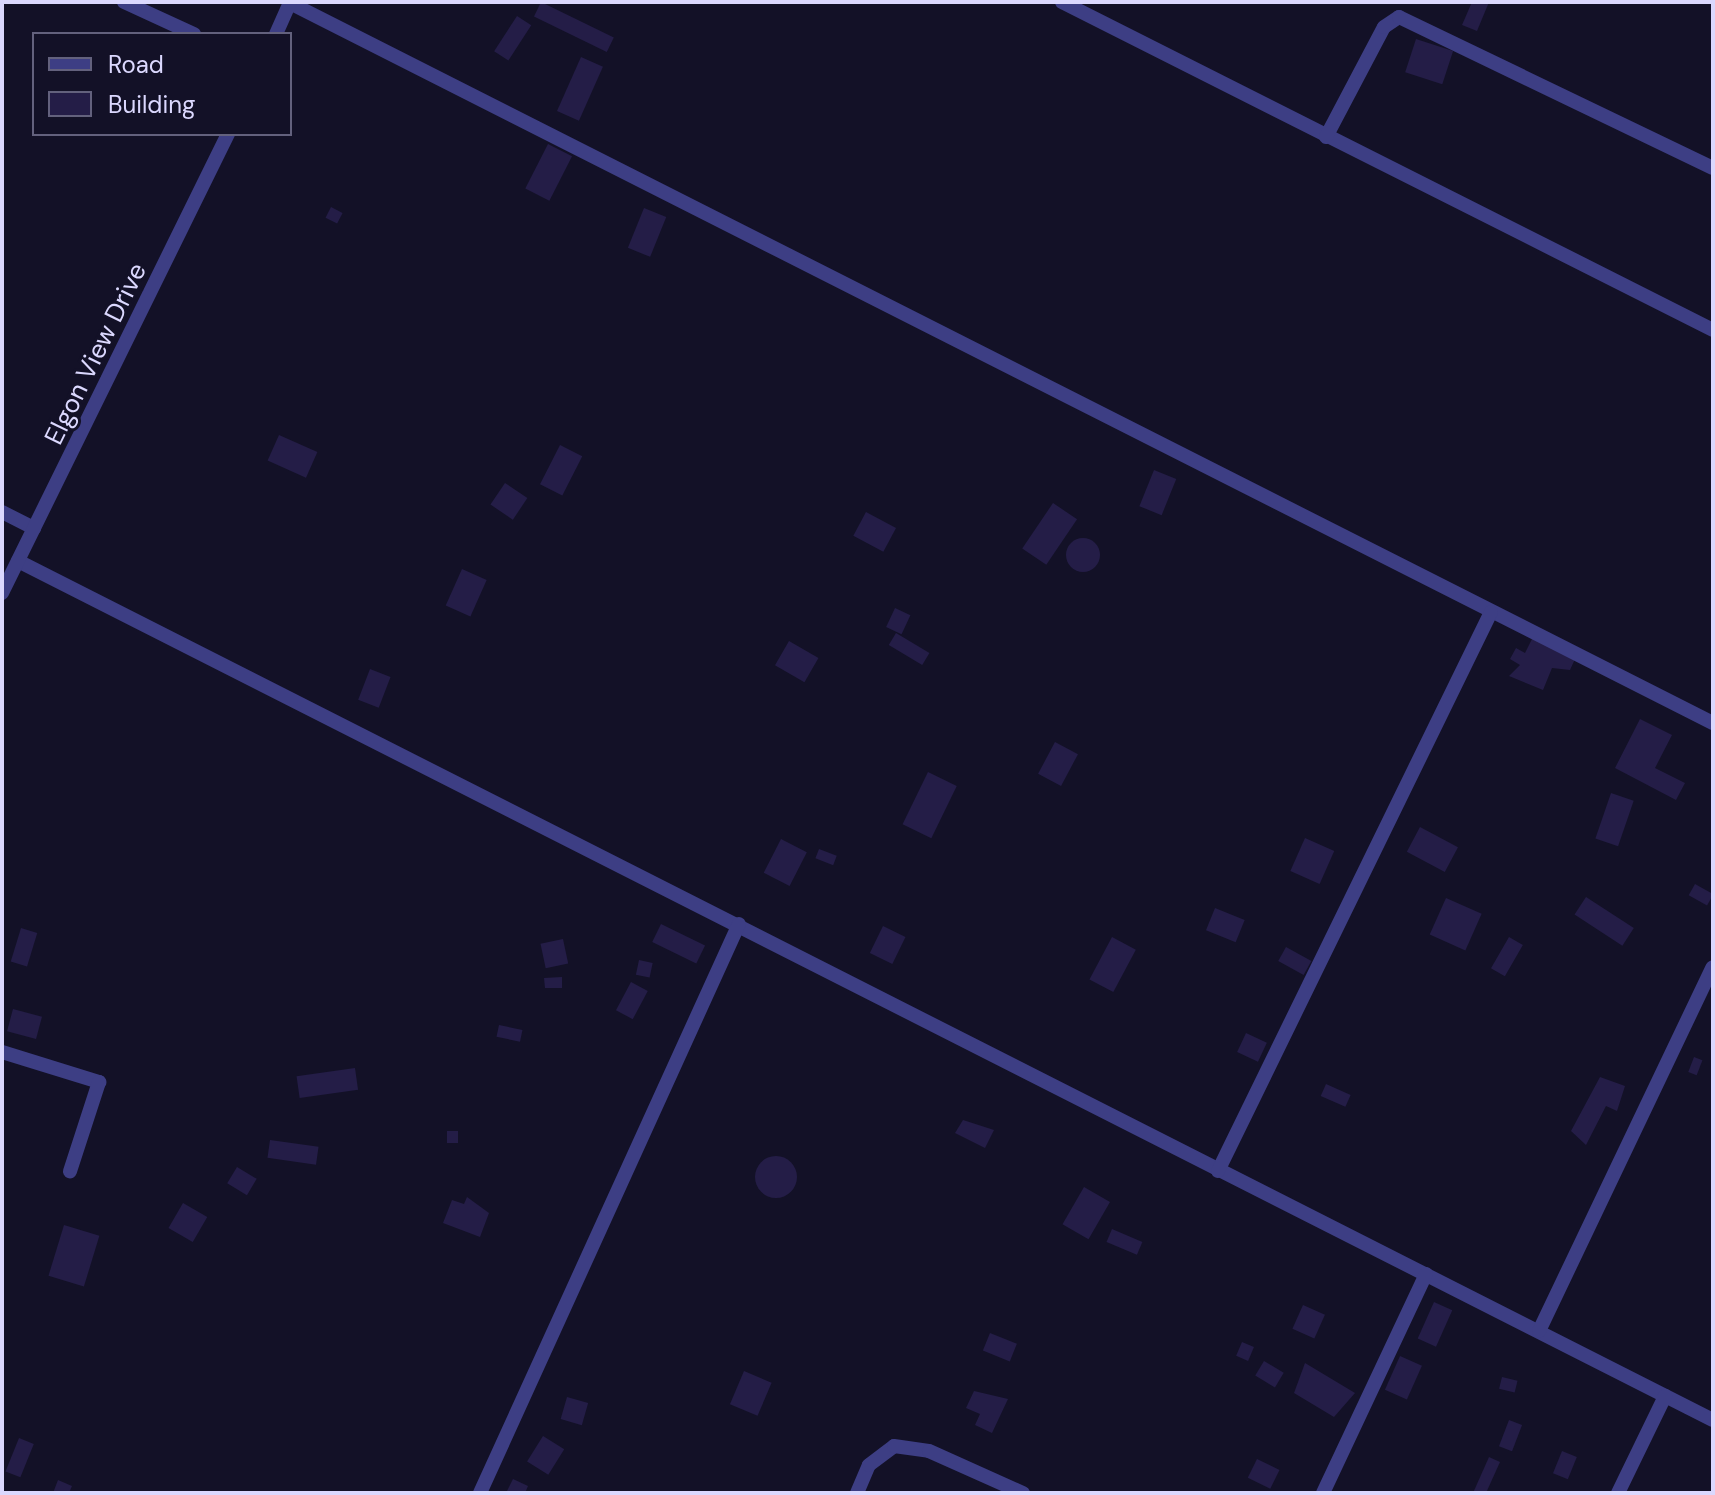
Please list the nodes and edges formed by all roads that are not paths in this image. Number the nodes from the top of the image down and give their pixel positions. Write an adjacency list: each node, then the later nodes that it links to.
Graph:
1 (124, 2): 4 (street)
2 (290, 2): 5 (street); 14 (street)
3 (1062, 2): 7 (street)
4 (190, 32)
5 (277, 32)
6 (227, 136): 11 (street, Elgon View Drive)
7 (1326, 137): 8 (street); 9 (street)
8 (1713, 168)
9 (1713, 330)
10 (2, 512): 11 (street)
11 (34, 528): 12 (street, Elgon View Drive)
12 (18, 561): 13 (street, Elgon View Drive); 16 (street)
13 (2, 593)
14 (1491, 612): 15 (street); 20 (street)
15 (1713, 723)
16 (739, 924): 20 (street); 25 (street)
17 (1713, 967): 22 (street)
18 (2, 1052): 19 (street)
19 (70, 1171)
20 (1218, 1171): 21 (street)
21 (1426, 1274): 22 (street); 28 (street)
22 (1539, 1331): 23 (street)
23 (1665, 1396): 24 (street); 29 (street)
24 (1713, 1420)
25 (480, 1493)
26 (857, 1493): 27 (street)
27 (1023, 1493)
28 (1323, 1493)
29 (1618, 1493)

